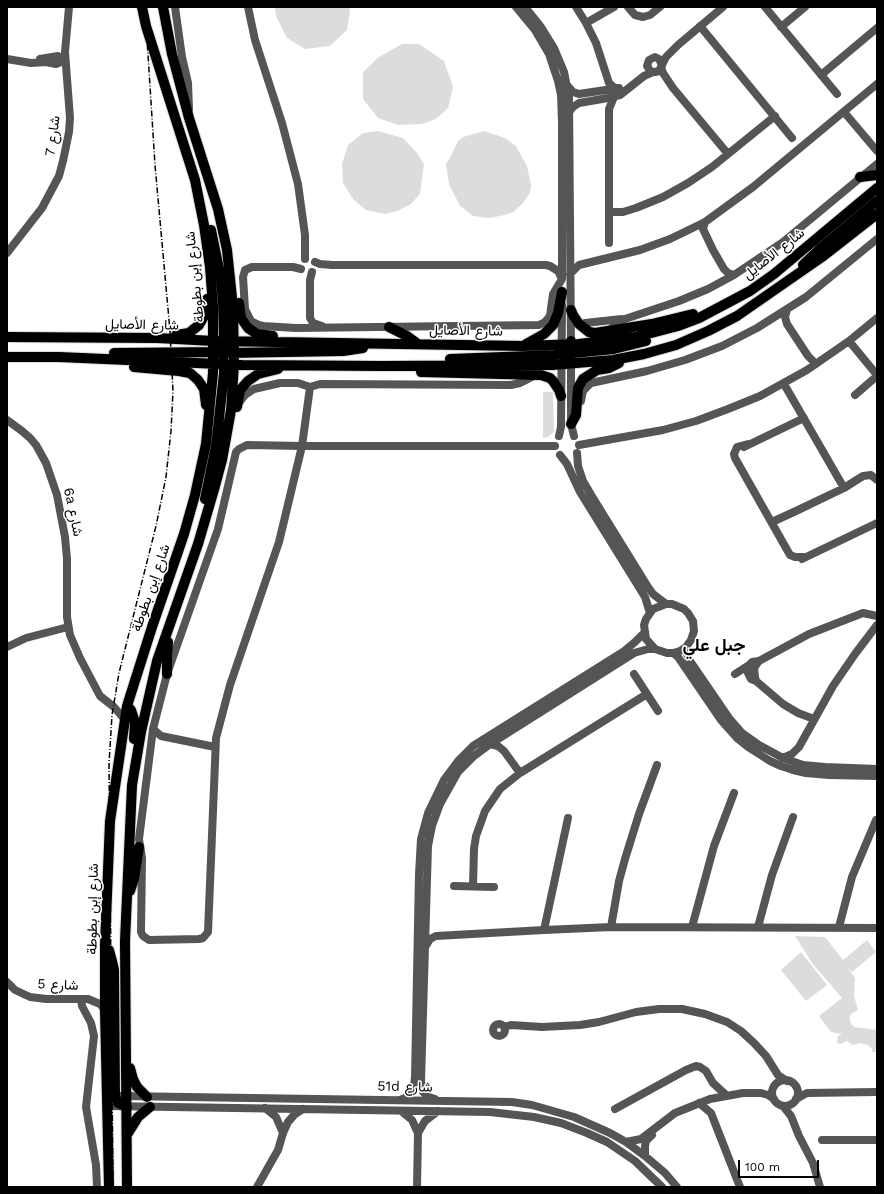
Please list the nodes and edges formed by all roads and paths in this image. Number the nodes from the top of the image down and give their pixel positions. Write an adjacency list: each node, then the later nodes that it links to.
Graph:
1 (69, 7): 19 (street, شارع 7)
2 (142, 7): 47 (main road, شارع إبن بطوطة)
3 (162, 7): 39 (main road, شارع إبن بطوطة)
4 (175, 7): 39 (street)
5 (248, 7): 59 (street)
6 (516, 7): 57 (street)
7 (525, 7): 31 (street)
8 (576, 7): 15 (street)
9 (614, 7): 15 (street)
10 (628, 7): 11 (street)
11 (660, 7)
12 (723, 7): 16 (street)
13 (765, 7): 17 (street)
14 (805, 7): 17 (street)
15 (586, 23): 26 (street)
16 (700, 26): 20 (street); 38 (street)
17 (781, 27): 28 (street)
18 (877, 28): 28 (street)
19 (65, 39): 23 (street); 24 (street, شارع 7)
20 (678, 45): 21 (street); 27 (street)
21 (655, 57): 25 (street); 27 (street)
22 (7, 59): 23 (street)
23 (52, 60): 24 (street); 29 (street)
24 (65, 60): 29 (street, شارع 7)
25 (647, 66): 27 (street); 32 (street)
26 (604, 67): 32 (street); 34 (street)
27 (658, 69): 32 (street); 43 (street)
28 (821, 75): 33 (street)
29 (67, 78): 58 (street, شارع 7)
30 (877, 84): 36 (street)
31 (567, 85): 34 (street); 37 (street)
32 (615, 93): 34 (street); 35 (street)
33 (837, 94)
34 (599, 96): 35 (street); 37 (street)
35 (609, 109): 50 (street)
36 (846, 110): 41 (street); 42 (street); 52 (street)
37 (569, 112): 57 (street)
38 (774, 116): 40 (street); 43 (street)
39 (189, 118): 63 (main road, شارع إبن بطوطة)
40 (792, 138)
41 (877, 144)
42 (877, 151)
43 (728, 154): 50 (street)
44 (877, 164): 46 (street)
45 (877, 175): 46 (main road)
46 (860, 178): 66 (street)
47 (195, 180): 53 (main road, شارع إبن بطوطة); 89 (main road)
48 (877, 188): 71 (main road, شارع الأصايل)
49 (877, 201): 67 (main road)
50 (609, 212): 56 (street)
51 (877, 214): 67 (main road, شارع الأصايل)
52 (705, 222): 54 (street); 66 (street)
53 (204, 225): 83 (main road); 89 (main road, شارع إبن بطوطة)
54 (691, 230): 60 (street); 69 (street)
55 (877, 239): 73 (street)
56 (609, 243)
57 (565, 250): 60 (street); 62 (street); 65 (street); 68 (street)
58 (7, 253)
59 (310, 260): 61 (street); 64 (street); 64 (street)
60 (589, 262): 65 (street)
61 (332, 265): 62 (street); 64 (street)
62 (546, 265): 68 (street)
63 (230, 266): 85 (main road); 89 (main road, شارع إبن بطوطة)
64 (308, 271): 79 (street); 79 (street); 80 (street)
65 (570, 274): 72 (street)
66 (734, 275): 69 (street)
67 (792, 277): 93 (main road, شارع الأصايل)
68 (562, 279): 70 (street); 78 (street)
69 (721, 282): 76 (street)
70 (562, 292): 88 (main road); 90 (street)
71 (731, 302): 81 (main road); 90 (main road, شارع الأصايل)
72 (571, 310): 81 (main road); 90 (street)
73 (787, 310): 74 (street); 94 (street)
74 (774, 318): 97 (street); 108 (street)
75 (877, 318): 84 (street)
76 (625, 319): 77 (street); 81 (street)
77 (586, 323)
78 (390, 327): 80 (street); 87 (main road)
79 (296, 328): 80 (street)
80 (340, 328)
81 (607, 332)
82 (7, 337): 83 (main road, شارع الأصايل)
83 (157, 338): 89 (main road, شارع الأصايل)
84 (849, 341): 94 (street); 99 (street)
85 (342, 343): 86 (main road, شارع الأصايل); 89 (main road, شارع الأصايل)
86 (383, 344): 87 (main road, شارع الأصايل); 89 (main road)
87 (418, 344): 88 (main road, شارع الأصايل)
88 (523, 346): 90 (main road, شارع الأصايل)
89 (223, 352): 92 (main road); 95 (main road, شارع الأصايل); 107 (main road, شارع إبن بطوطة); 120 (main road, شارع إبن بطوطة)
90 (567, 353): 93 (main road, شارع الأصايل); 96 (main road, شارع الأصايل); 103 (street); 108 (street)
91 (7, 357): 92 (main road)
92 (43, 357): 107 (main road)
93 (628, 358): 108 (main road)
94 (816, 364): 97 (street)
95 (293, 365): 96 (main road, شارع الأصايل); 104 (main road)
96 (386, 366): 98 (main road)
97 (807, 370): 100 (street)
98 (536, 375): 101 (street); 103 (main road)
99 (877, 376): 102 (street)
100 (784, 384): 105 (street); 112 (street)
101 (310, 387): 104 (street); 110 (street)
102 (855, 395)
103 (561, 396): 109 (street)
104 (237, 409): 120 (main road)
105 (804, 418): 117 (street); 118 (street)
106 (7, 420): 127 (street, 6a شارع)
107 (209, 425): 141 (main road, شارع إبن بطوطة)
108 (573, 431): 109 (street); 112 (street)
109 (559, 436): 111 (street)
110 (302, 446): 111 (street); 135 (street); 149 (street)
111 (555, 446): 113 (street)
112 (578, 449): 113 (street); 121 (street)
113 (560, 455): 122 (street)
114 (857, 480): 115 (street); 116 (street); 117 (street)
115 (877, 480)
116 (877, 484)
117 (844, 488): 118 (street)
118 (772, 522): 119 (street)
119 (877, 523)
120 (188, 573): 125 (main road, شارع إبن بطوطة)
121 (666, 604): 122 (street); 129 (street)
122 (650, 613): 128 (street)
123 (863, 613): 124 (street); 126 (street); 133 (street)
124 (877, 616)
125 (172, 617): 135 (main road); 159 (main road, شارع إبن بطوطة)
126 (877, 625): 144 (street)
127 (68, 627): 130 (street); 140 (street, 6a شارع)
128 (644, 632): 131 (street); 198 (street)
129 (686, 647): 132 (street); 153 (street)
130 (7, 648)
131 (655, 649): 132 (street); 146 (street)
132 (673, 653): 158 (street)
133 (759, 661): 134 (street); 138 (street)
134 (749, 665): 137 (street); 138 (street)
135 (167, 674): 145 (street)
136 (634, 674): 139 (street)
137 (735, 674)
138 (756, 681): 144 (street)
139 (647, 694): 142 (street); 157 (street)
140 (110, 704): 141 (street); 143 (street, 6a شارع)
141 (127, 706): 143 (main road, شارع إبن بطوطة); 159 (main road)
142 (658, 711)
143 (125, 720): 177 (main road, شارع إبن بطوطة)
144 (814, 720): 151 (street)
145 (153, 729): 147 (street); 148 (street)
146 (506, 734): 150 (street); 152 (street)
147 (161, 736): 148 (street); 149 (street)
148 (151, 742): 164 (street)
149 (215, 743): 164 (street)
150 (490, 744): 152 (street); 169 (street)
151 (799, 747): 153 (street); 155 (street)
152 (504, 751): 157 (street)
153 (783, 758): 155 (street)
154 (657, 765): 170 (street)
155 (803, 765): 156 (street)
156 (877, 769)
157 (520, 772): 166 (street)
158 (877, 776)
159 (132, 785): 168 (main road, شارع إبن بطوطة)
160 (734, 793): 171 (street)
161 (793, 817): 172 (street)
162 (568, 818): 175 (street)
163 (876, 820): 173 (street)
164 (139, 847): 168 (main road)
165 (454, 886): 166 (street)
166 (473, 886): 167 (street)
167 (494, 887)
168 (126, 904): 184 (main road, شارع إبن بطوطة)
169 (425, 921): 176 (street); 178 (street)
170 (611, 927): 171 (street); 175 (street)
171 (692, 927): 172 (street)
172 (758, 927): 173 (street)
173 (839, 927): 174 (street)
174 (877, 928)
175 (544, 930): 176 (street)
176 (440, 935): 178 (street)
177 (106, 944): 180 (main road, شارع إبن بطوطة); 197 (main road)
178 (424, 948): 199 (street)
179 (7, 982): 181 (street, شارع 5)
180 (106, 986): 181 (street, شارع 5); 182 (main road, شارع إبن بطوطة)
181 (84, 999): 182 (street, شارع 5); 223 (street)
182 (105, 1010): 197 (main road, شارع إبن بطوطة)
183 (504, 1027): 185 (street)
184 (127, 1056): 194 (main road); 201 (main road, شارع إبن بطوطة)
185 (775, 1071): 186 (street); 188 (street)
186 (787, 1081): 188 (street); 189 (street)
187 (713, 1083): 193 (street); 195 (street); 207 (street)
188 (774, 1087): 191 (street); 196 (street)
189 (795, 1087): 192 (street); 200 (street)
190 (877, 1092): 192 (street)
191 (761, 1093): 193 (street); 196 (street)
192 (807, 1093): 200 (street)
193 (726, 1095): 195 (street)
194 (147, 1097): 198 (street, 51d شارع); 201 (street, 51d شارع)
195 (712, 1098): 202 (street); 211 (street)
196 (774, 1099): 203 (street)
197 (110, 1100): 201 (main road); 224 (main road, شارع إبن بطوطة)
198 (400, 1100): 199 (street, 51d شارع)
199 (440, 1101): 218 (street, 51d شارع)
200 (794, 1101): 203 (street); 212 (street)
201 (124, 1103): 204 (street, 51d شارع); 215 (main road, شارع إبن بطوطة); 222 (main road)
202 (700, 1103): 210 (street); 211 (street)
203 (783, 1106): 212 (street)
204 (150, 1107): 205 (street, 51d شارع); 215 (main road)
205 (265, 1108): 206 (street, 51d شارع); 213 (street)
206 (304, 1109): 208 (street, 51d شارع); 213 (street)
207 (616, 1109)
208 (400, 1111): 209 (street, 51d شارع); 214 (street)
209 (438, 1111): 214 (street); 220 (street, 51d شارع)
210 (680, 1112): 218 (street); 219 (street)
211 (711, 1113): 229 (street)
212 (791, 1116): 230 (street)
213 (283, 1133): 225 (street)
214 (418, 1133): 226 (street)
215 (127, 1137): 222 (main road, شارع إبن بطوطة)
216 (822, 1140): 217 (street)
217 (877, 1140)
218 (626, 1142): 219 (street, 51d شارع)
219 (645, 1156): 221 (street, 51d شارع)
220 (646, 1172): 221 (street); 227 (street, 51d شارع)
221 (669, 1178): 228 (street, 51d شارع)
222 (127, 1185)
223 (97, 1187)
224 (109, 1187)
225 (257, 1187)
226 (417, 1187)
227 (662, 1187)
228 (677, 1187)
229 (740, 1187)
230 (820, 1187)

